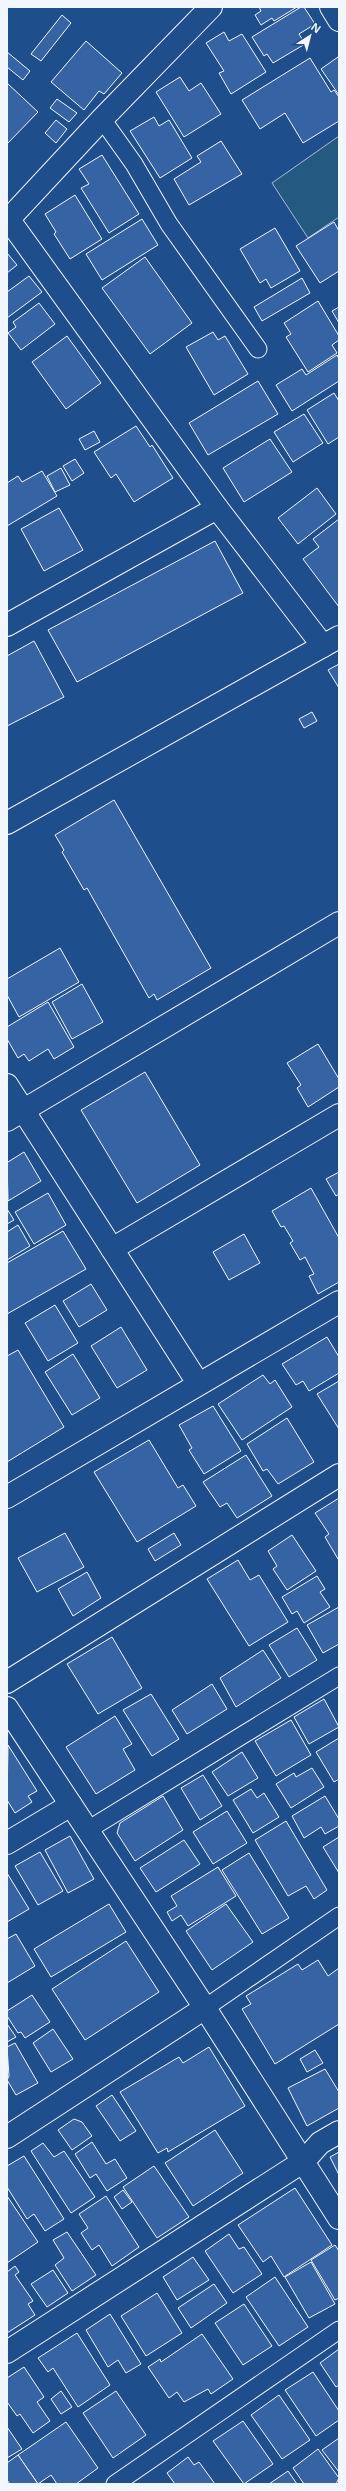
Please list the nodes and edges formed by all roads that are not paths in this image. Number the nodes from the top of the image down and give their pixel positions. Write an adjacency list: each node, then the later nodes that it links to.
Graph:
1 (211, 7): 4 (street)
2 (331, 7): 3 (street)
3 (339, 20)
4 (102, 119): 5 (street); 6 (lane)
5 (8, 221): 7 (street)
6 (258, 349)
7 (217, 508): 8 (street); 9 (street)
8 (7, 625)
9 (331, 641): 10 (street)
10 (7, 823)
11 (339, 923): 14 (street)
12 (7, 1085): 14 (street)
13 (339, 1115): 15 (street)
14 (15, 1116): 15 (street)
15 (112, 1249): 17 (street)
16 (339, 1302): 17 (street)
17 (198, 1384): 19 (street)
18 (339, 1475): 21 (street)
19 (7, 1497)
20 (339, 1676): 24 (lane)
21 (7, 1682)
22 (7, 1708): 23 (street)
23 (71, 1805): 24 (street); 25 (street)
24 (86, 1830): 27 (street)
25 (7, 1843)
26 (339, 1916): 27 (lane)
27 (205, 2008): 29 (street); 30 (street)
28 (339, 2132): 30 (street)
29 (7, 2137)
30 (304, 2161): 31 (street); 33 (street)
31 (339, 2218)
32 (339, 2330): 34 (lane)
33 (7, 2352)
34 (115, 2484)

